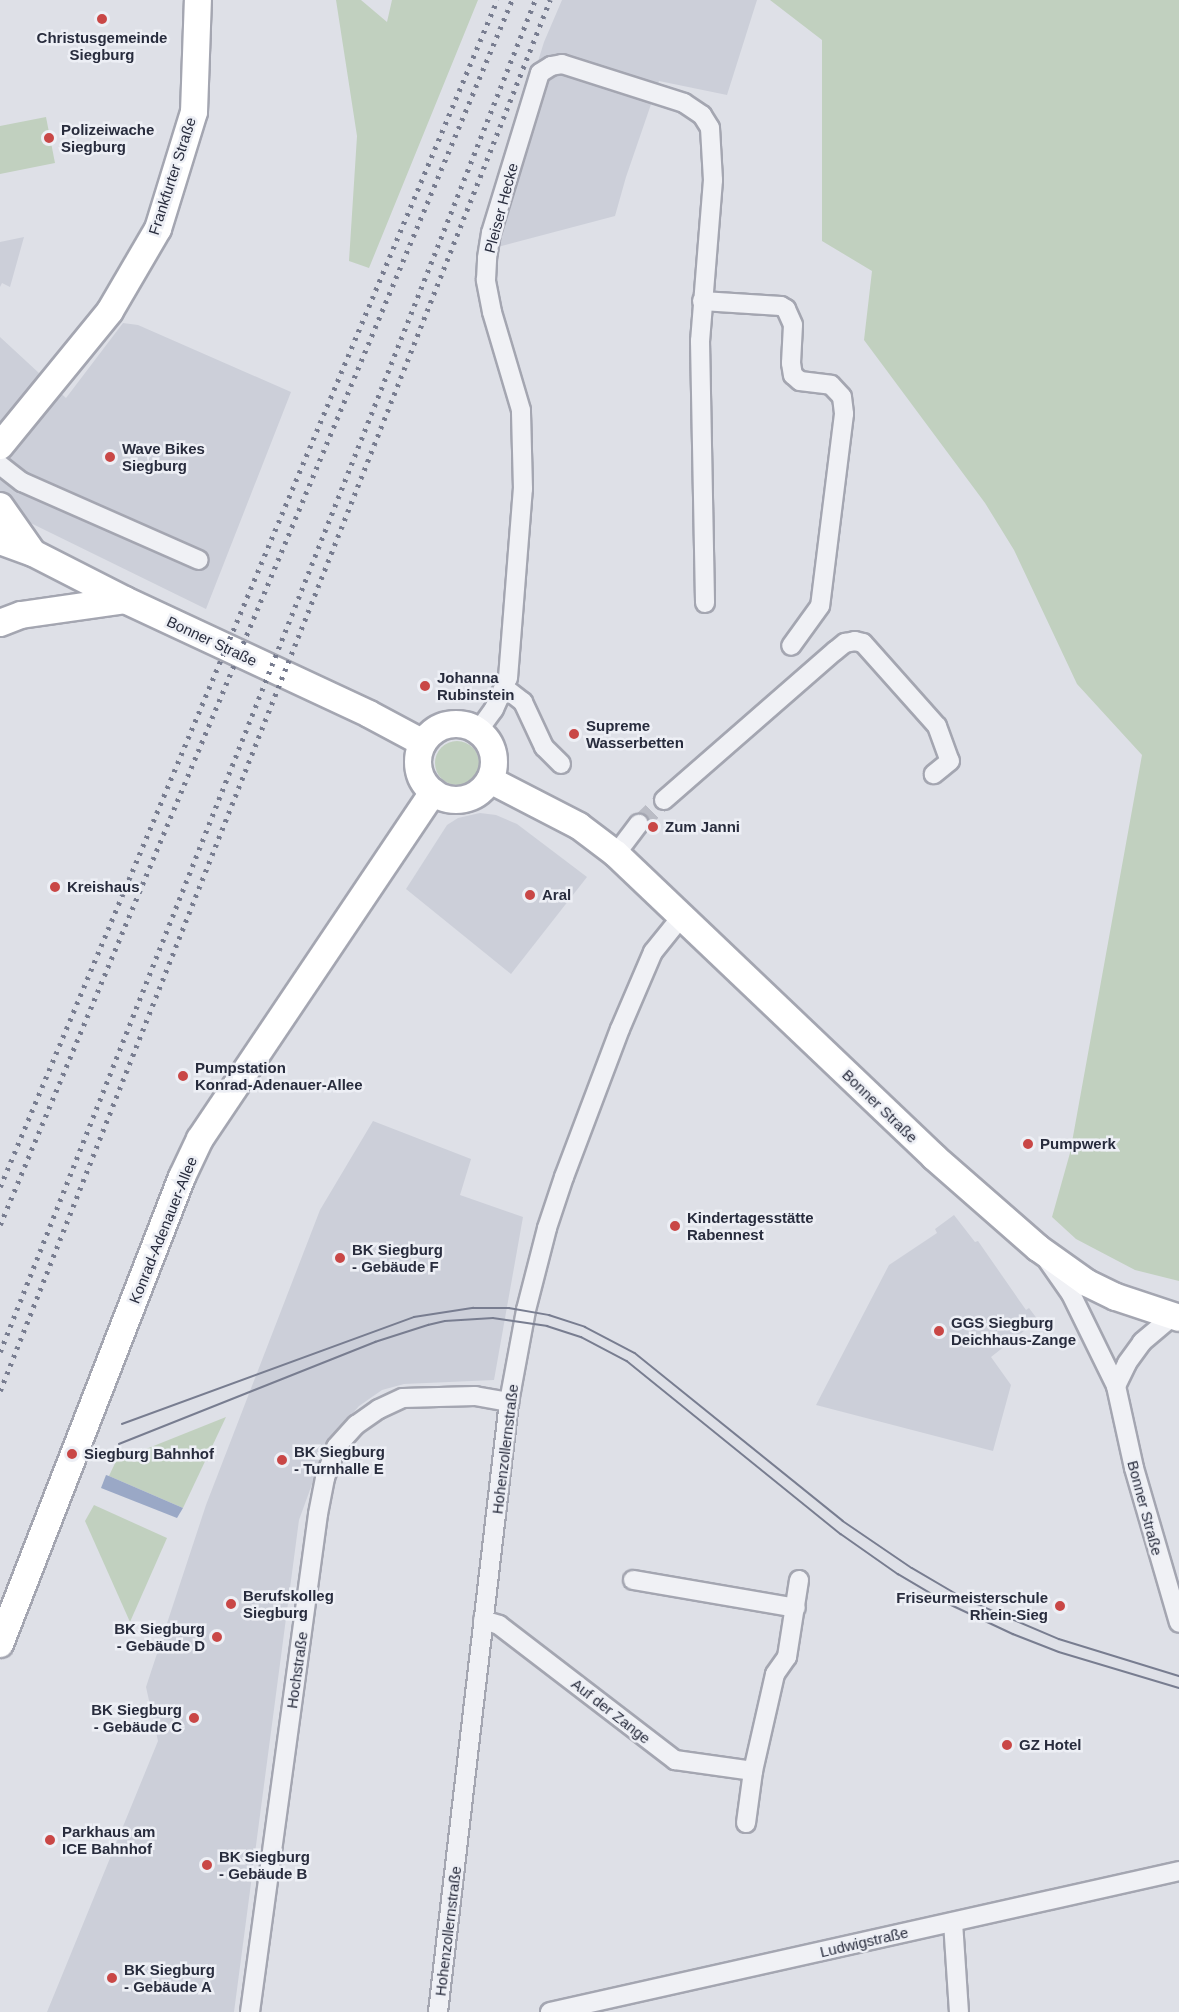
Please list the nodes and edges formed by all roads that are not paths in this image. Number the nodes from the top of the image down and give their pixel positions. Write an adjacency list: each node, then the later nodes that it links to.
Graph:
1 (198, 0): 3 (main road, Frankfurter Straße)
2 (702, 301): 11 (street, Pleiser Hecke); 13 (street); 14 (street, Pleiser Hecke)
3 (8, 429): 4 (main road, Frankfurter Straße)
4 (0, 446)
5 (0, 465): 9 (street)
6 (0, 506): 8 (main road)
7 (0, 540): 8 (main road, Bonner Straße)
8 (33, 553): 10 (main road, Bonner Straße)
9 (199, 560)
10 (125, 600): 12 (main road); 16 (main road, Bonner Straße)
11 (705, 603)
12 (0, 623)
13 (790, 646)
14 (504, 688): 15 (street, Pleiser Hecke); 17 (street)
15 (478, 731): 16 (main road); 19 (main road)
16 (423, 743): 20 (main road)
17 (561, 764)
18 (934, 774): 21 (street)
19 (490, 780): 20 (main road); 23 (main road, Bonner Straße)
20 (433, 792): 34 (main road, Konrad-Adenauer-Allee)
21 (664, 800)
22 (639, 824): 23 (street)
23 (616, 854): 24 (main road, Bonner Straße)
24 (682, 916): 25 (main road, Bonner Straße); 28 (street, Hohenzollernstraße)
25 (1038, 1248): 26 (main road, Bonner Straße); 27 (street)
26 (1176, 1317): 27 (street, Bonner Straße)
27 (1116, 1386): 32 (street, Bonner Straße)
28 (509, 1402): 33 (street, Hohenzollernstraße); 39 (street, Hochstraße)
29 (633, 1580): 31 (street)
30 (800, 1580): 31 (street)
31 (796, 1608): 35 (street)
32 (1177, 1617)
33 (483, 1620): 35 (street, Auf der Zange); 40 (street, Hohenzollernstraße)
34 (0, 1644)
35 (753, 1771): 36 (street)
36 (746, 1823)
37 (1179, 1870): 38 (street, Ludwigstraße)
38 (953, 1922): 41 (street, Ludwigstraße); 42 (street)
39 (250, 2012)
40 (438, 2012)
41 (550, 2012)
42 (959, 2012)

